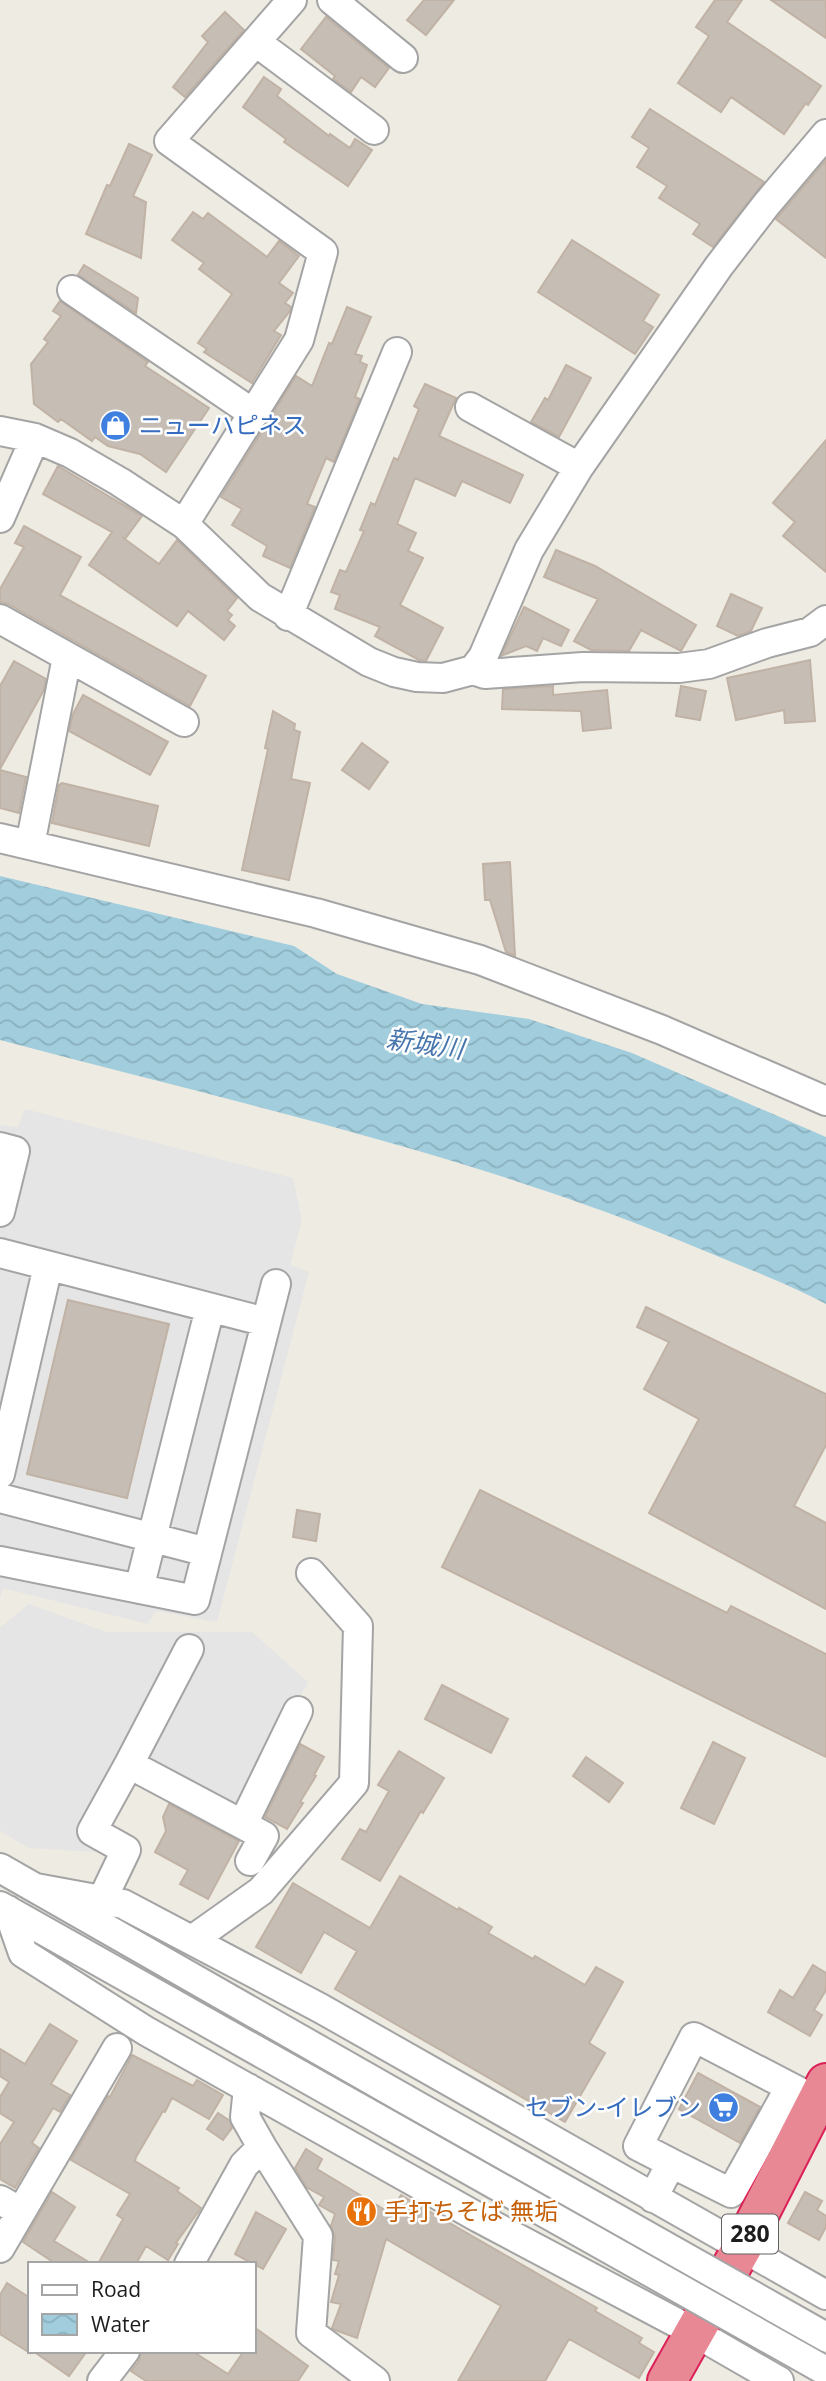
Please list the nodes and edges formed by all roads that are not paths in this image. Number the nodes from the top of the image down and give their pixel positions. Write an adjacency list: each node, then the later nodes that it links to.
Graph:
1 (292, 0): 3 (street)
2 (332, 0): 4 (street)
3 (256, 41): 5 (street); 10 (street)
4 (403, 58)
5 (374, 130)
6 (826, 134): 13 (street)
7 (72, 290): 10 (street)
8 (397, 352): 16 (street)
9 (470, 407): 13 (street)
10 (254, 414): 15 (street)
11 (0, 431): 12 (street)
12 (35, 438): 14 (street); 15 (street)
13 (579, 467): 20 (street)
14 (0, 518)
15 (184, 524): 16 (street)
16 (288, 616): 20 (street)
17 (0, 619): 19 (street)
18 (826, 620): 20 (street)
19 (67, 657): 21 (street); 23 (street)
20 (472, 670)
21 (184, 722)
22 (0, 838): 23 (street)
23 (30, 845): 24 (street)
24 (826, 1101)
25 (0, 1147): 26 (street)
26 (0, 1212)
27 (0, 1253): 28 (street)
28 (48, 1266): 30 (street); 32 (street)
29 (276, 1284): 31 (street)
30 (210, 1308): 31 (street); 34 (street)
31 (266, 1322): 35 (street)
32 (0, 1474)
33 (0, 1498): 34 (street)
34 (152, 1536): 35 (street); 38 (street)
35 (207, 1552): 38 (street)
36 (0, 1561): 38 (street)
37 (311, 1573): 48 (street)
38 (139, 1589)
39 (189, 1649): 41 (street)
40 (298, 1711): 42 (street)
41 (130, 1764): 42 (street); 46 (street)
42 (243, 1824): 43 (street)
43 (250, 1861)
44 (0, 1868): 45 (street)
45 (36, 1888): 46 (street); 61 (street, bridge)
46 (102, 1900): 48 (street)
47 (4, 1908): 50 (street); 63 (street, bridge)
48 (192, 1940): 54 (street)
49 (117, 2048): 55 (street)
50 (248, 2088): 52 (street); 60 (street)
51 (811, 2090): 53 (street); 53 (street); 56 (highway, 280)
52 (262, 2147): 58 (street); 65 (street)
53 (671, 2163): 54 (street)
54 (653, 2198): 56 (street)
55 (11, 2206): 57 (street)
56 (743, 2246): 59 (street); 60 (highway, 280)
57 (0, 2248)
58 (190, 2262)
59 (826, 2295)
60 (694, 2332): 66 (highway, 280); 67 (street)
61 (826, 2337)
62 (123, 2353): 64 (street)
63 (826, 2371)
64 (102, 2381)
65 (375, 2381)
66 (667, 2381)
67 (779, 2381)

